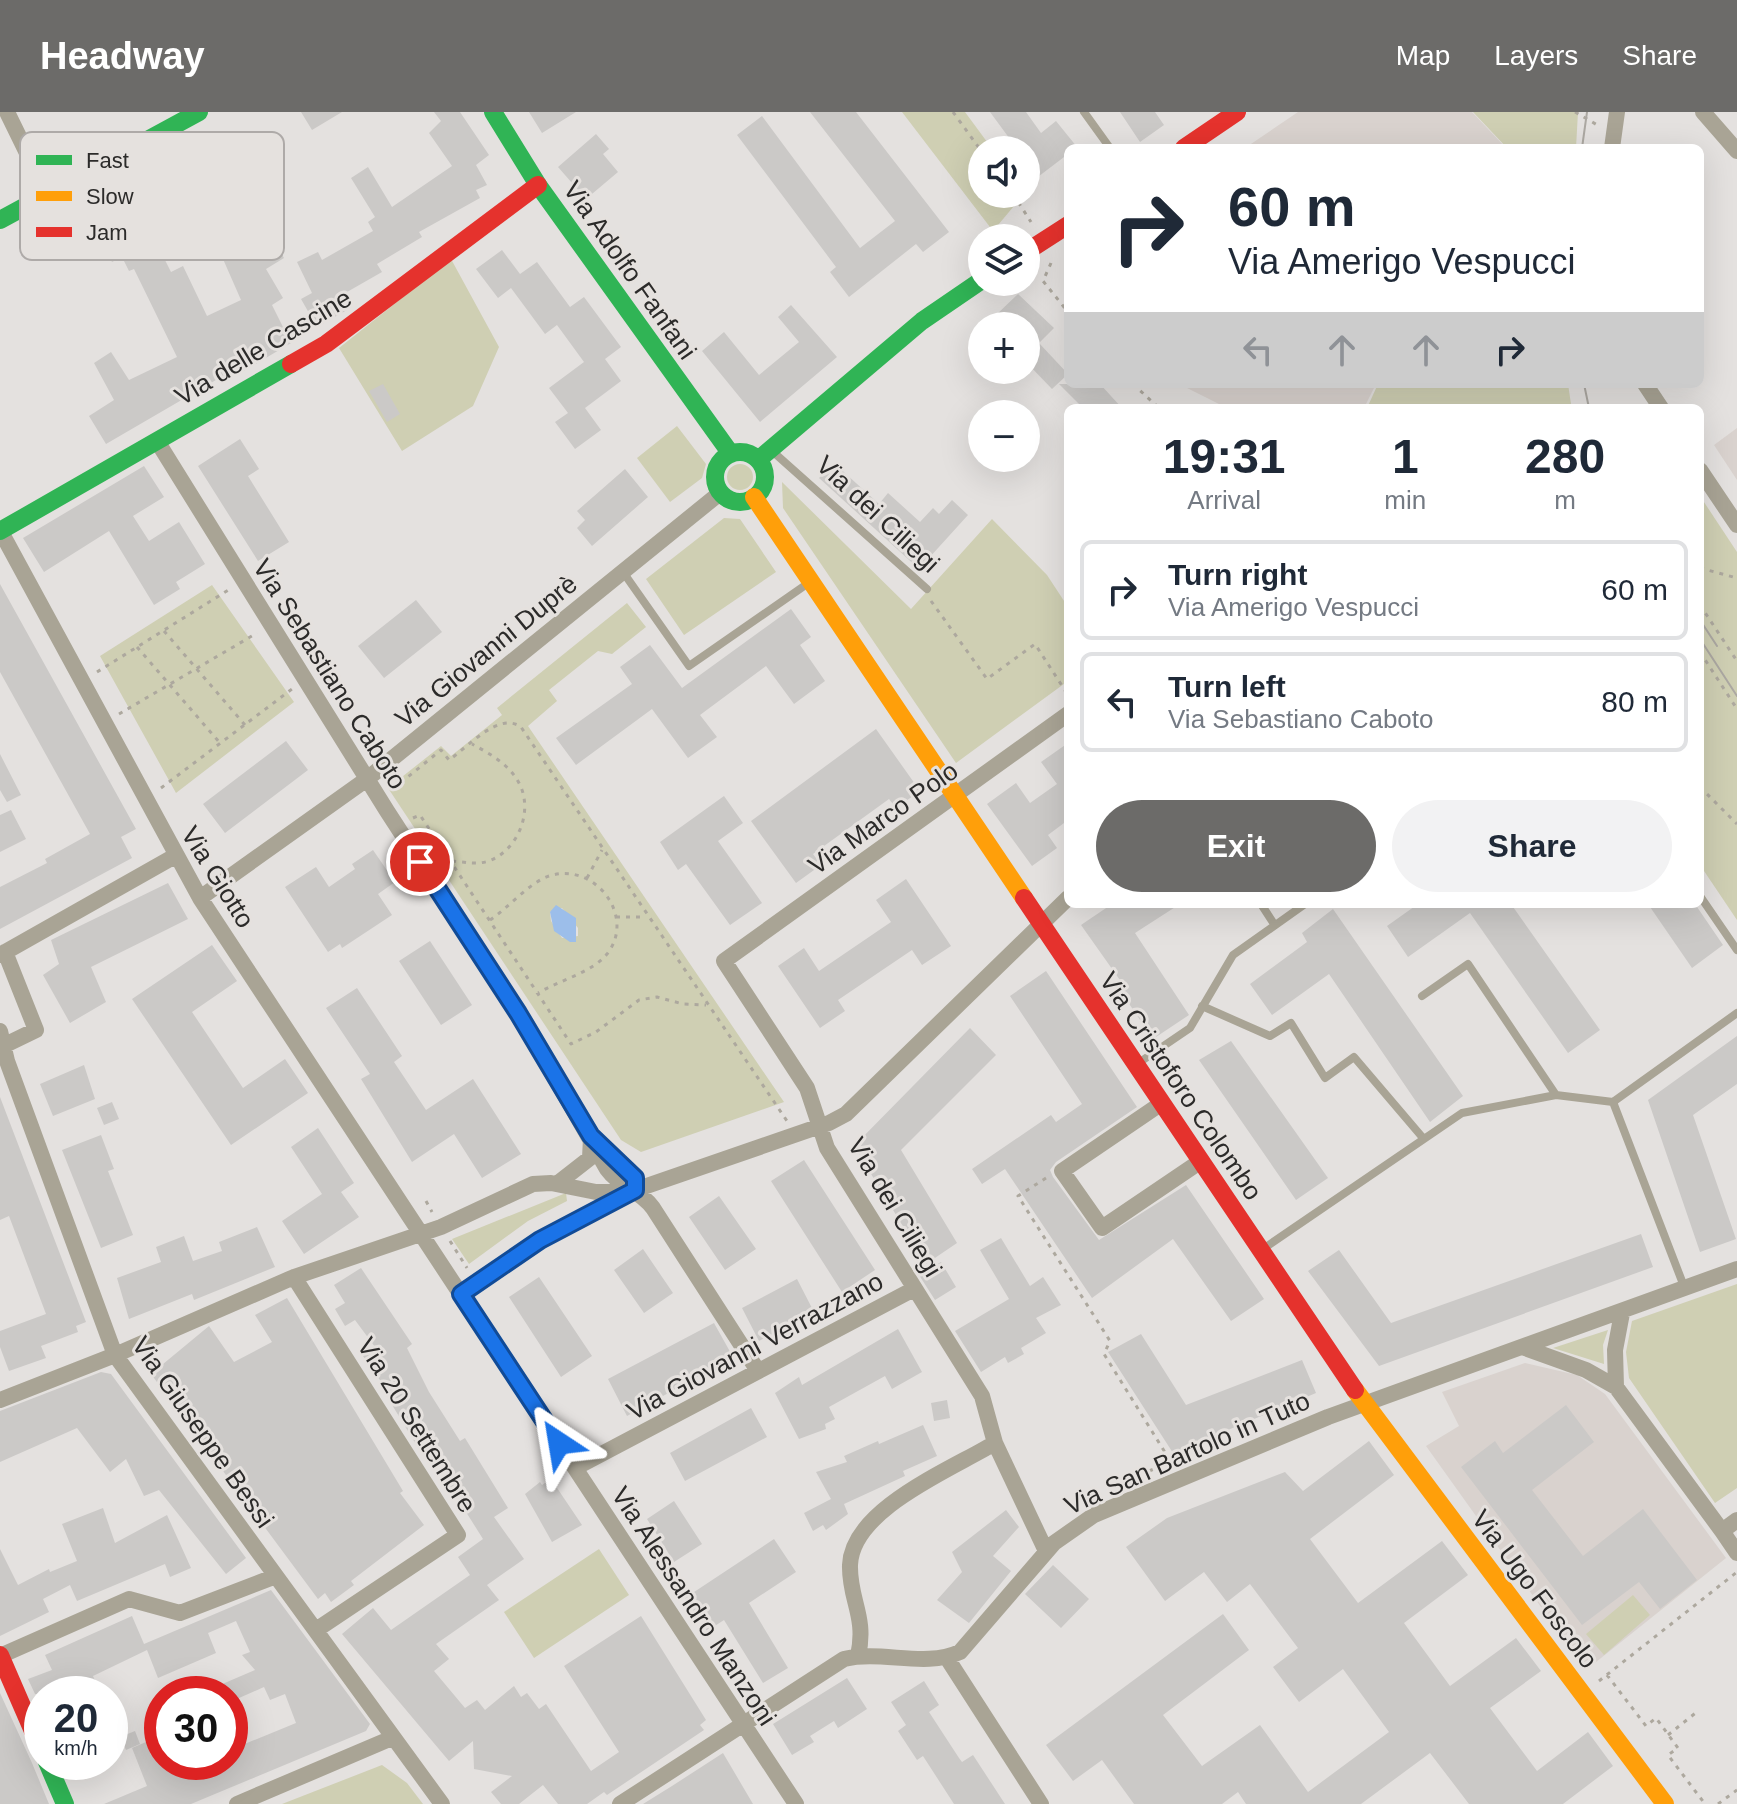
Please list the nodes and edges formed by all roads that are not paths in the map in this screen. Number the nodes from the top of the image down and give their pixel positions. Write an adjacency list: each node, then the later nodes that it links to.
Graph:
1 (7, 112): 9 (street)
2 (199, 112): 8 (street)
3 (493, 112): 14 (street, Via Adolfo Fanfani)
4 (1084, 112): 10 (lane)
5 (1237, 112): 11 (street)
6 (1617, 112): 12 (street)
7 (1703, 112): 13 (street)
8 (162, 132)
9 (20, 139)
10 (1107, 144)
11 (1190, 144)
12 (1613, 144)
13 (1737, 151)
14 (538, 185): 20 (street, Via delle Cascine); 21 (street, Via Adolfo Fanfani)
15 (20, 209): 16 (street)
16 (0, 220)
17 (1064, 228): 18 (street)
18 (1040, 243)
19 (968, 290): 22 (street)
20 (157, 441): 27 (street, Via delle Cascine); 32 (street, Via Sebastiano Caboto)
21 (731, 454): 22 (street); 24 (street)
22 (764, 455): 25 (street); 30 (lane, Via dei Ciliegi)
23 (1704, 476): 26 (street)
24 (720, 493): 25 (street); 28 (street, Via Giovanni Duprè)
25 (754, 497): 29 (street)
26 (1737, 525)
27 (0, 530): 34 (street, Via Giotto)
28 (622, 572): 29 (lane); 32 (street, Via Giovanni Duprè)
29 (809, 582): 33 (street)
30 (927, 589)
31 (1064, 717): 33 (street, Via Marco Polo)
32 (367, 779): 35 (street, Via Giovanni Duprè); 53 (street, Via Sebastiano Caboto)
33 (954, 798): 40 (street, Via Cristoforo Colombo); 52 (street, Via Marco Polo)
34 (175, 856): 35 (street, Via Giotto); 43 (street)
35 (200, 898): 59 (street, Via Giotto)
36 (1064, 902): 40 (street, Via dei Ciliegi)
37 (1704, 902): 42 (lane)
38 (1264, 908): 41 (lane)
39 (1299, 908): 41 (lane)
40 (1041, 923): 48 (street, Via Cristoforo Colombo); 52 (street, Via dei Ciliegi)
41 (1274, 924): 45 (lane)
42 (1737, 950)
43 (2, 954): 47 (street)
44 (1422, 996): 49 (lane)
45 (1202, 1006): 48 (lane); 54 (lane)
46 (1737, 1013): 50 (lane)
47 (2, 1050): 68 (street, Via Giuseppe Bessi)
48 (1136, 1065): 51 (street, Via Cristoforo Colombo)
49 (1556, 1095): 50 (lane); 54 (lane)
50 (1613, 1102): 64 (lane)
51 (1162, 1103): 55 (street, Via Cristoforo Colombo); 55 (street)
52 (821, 1126): 57 (street); 63 (street, Via dei Ciliegi)
53 (591, 1136): 56 (street); 57 (street, Via Sebastiano Caboto)
54 (1423, 1138): 60 (lane)
55 (1201, 1161): 60 (street, Via Cristoforo Colombo)
56 (566, 1185): 57 (street); 58 (street); 59 (street)
57 (635, 1190): 58 (street); 69 (street, Via Sebastiano Caboto)
58 (570, 1224): 65 (street)
59 (420, 1233): 62 (street); 65 (street, Via Alessandro Manzoni)
60 (1261, 1250): 72 (street, Via Cristoforo Colombo)
61 (1737, 1269): 64 (street, Via San Bartolo in Tuto)
62 (294, 1277): 68 (street); 80 (street, Via 20 Settembre)
63 (914, 1289): 69 (street, Via Giovanni Verrazzano); 73 (street, Via dei Ciliegi)
64 (1685, 1289): 66 (street, Via San Bartolo in Tuto)
65 (461, 1294): 74 (street, Via Alessandro Manzoni)
66 (1622, 1313): 67 (street, Via San Bartolo in Tuto); 70 (street)
67 (1525, 1348): 70 (street); 72 (street, Via San Bartolo in Tuto)
68 (115, 1355): 71 (street); 79 (street, Via Giuseppe Bessi)
69 (758, 1371): 74 (street, Via Giovanni Verrazzano)
70 (1616, 1387): 76 (street)
71 (0, 1400)
72 (1364, 1404): 77 (street, Via San Bartolo in Tuto); 94 (street, Via Ugo Foscolo)
73 (995, 1443): 77 (street, Via dei Ciliegi); 82 (street)
74 (575, 1468): 85 (street, Via Alessandro Manzoni)
75 (1737, 1520): 76 (street)
76 (1722, 1531): 78 (street)
77 (1046, 1551): 83 (street, Via San Bartolo in Tuto)
78 (1737, 1553)
79 (276, 1576): 80 (street, Via Giuseppe Bessi); 81 (street)
80 (316, 1630): 86 (street, Via Giuseppe Bessi)
81 (0, 1656): 84 (street)
82 (858, 1656): 83 (street); 85 (street)
83 (947, 1658): 93 (street)
84 (24, 1711)
85 (742, 1723): 91 (street); 92 (street, Via Alessandro Manzoni)
86 (392, 1738): 89 (street); 90 (street, Via Giuseppe Bessi)
87 (55, 1780): 88 (street)
88 (65, 1804)
89 (237, 1804)
90 (442, 1804)
91 (620, 1804)
92 (796, 1804)
93 (1041, 1804)
94 (1665, 1804)

